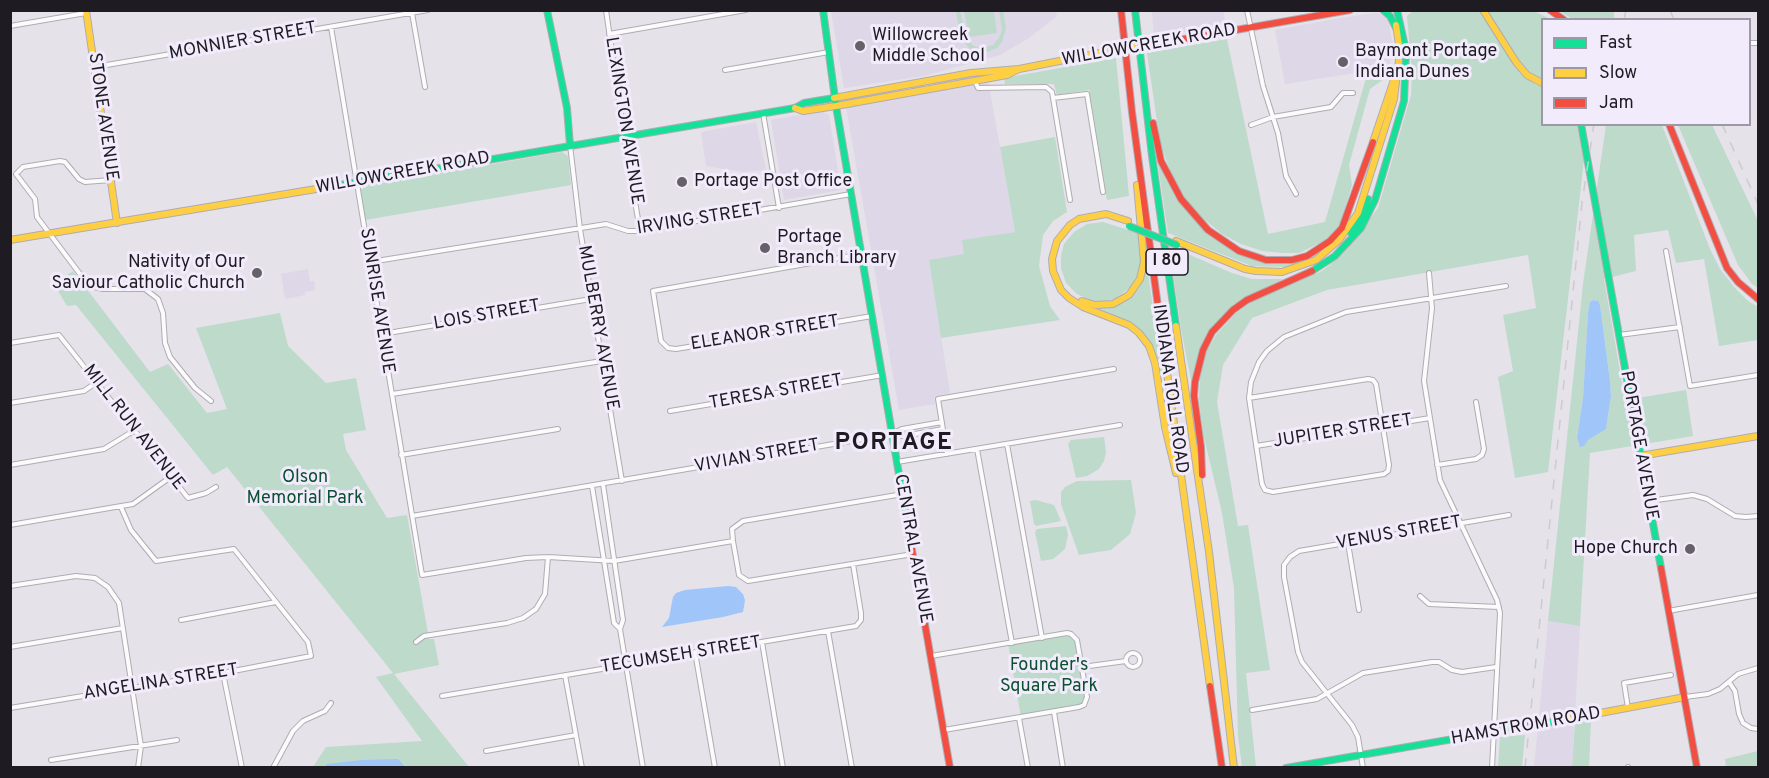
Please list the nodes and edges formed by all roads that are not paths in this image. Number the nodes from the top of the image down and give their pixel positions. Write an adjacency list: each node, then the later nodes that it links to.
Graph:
1 (428, 10): 15 (street, MONNIER STREET)
2 (547, 10): 43 (main road, MULBERRY AVENUE)
3 (606, 10): 20 (street, LEXINGTON AVENUE)
4 (746, 10): 20 (street)
5 (823, 10): 21 (main road, CENTRAL AVENUE)
6 (1120, 10): 36 (main road, INDIANA TOLL ROAD / I 80)
7 (1135, 10): 30 (main road, INDIANA TOLL ROAD / I 80)
8 (1247, 10): 18 (street)
9 (1350, 10): 18 (main road, WILLOWCREEK ROAD)
10 (1383, 10): 19 (main road)
11 (1395, 10): 19 (main road)
12 (1405, 10): 19 (main road)
13 (1483, 10): 27 (main road)
14 (86, 12): 16 (street); 22 (main road, STONE AVENUE)
15 (412, 13): 17 (street, MONNIER STREET); 29 (street)
16 (10, 26)
17 (331, 27): 22 (street, MONNIER STREET); 45 (street, SUNRISE AVENUE)
18 (1250, 28): 23 (main road, WILLOWCREEK ROAD, bridge); 38 (street)
19 (1399, 29): 24 (main road); 28 (main road)
20 (609, 34): 42 (street, LEXINGTON AVENUE)
21 (829, 52): 25 (street); 32 (main road, CENTRAL AVENUE)
22 (94, 68): 44 (main road, STONE AVENUE)
23 (1019, 69): 26 (main road, WILLOWCREEK ROAD); 32 (main road, WILLOWCREEK ROAD)
24 (1398, 69): 30 (main road); 57 (main road)
25 (725, 70)
26 (975, 80): 33 (street); 34 (main road, WILLOWCREEK ROAD)
27 (1541, 82)
28 (1405, 84): 57 (main road); 108 (main road)
29 (425, 87)
30 (1143, 87): 108 (main road, INDIANA TOLL ROAD / I 80)
31 (1353, 93): 38 (street)
32 (835, 98): 34 (main road, CENTRAL AVENUE); 35 (main road, WILLOWCREEK ROAD)
33 (1053, 98): 46 (street); 49 (street)
34 (837, 106): 35 (main road, WILLOWCREEK ROAD); 47 (main road, CENTRAL AVENUE)
35 (795, 108): 37 (main road, WILLOWCREEK ROAD)
36 (1132, 112): 52 (main road); 109 (main road, INDIANA TOLL ROAD / I 80)
37 (763, 113): 42 (main road, WILLOWCREEK ROAD); 50 (street)
38 (1273, 117): 39 (street); 48 (street)
39 (1251, 124)
40 (1581, 126): 69 (main road, PORTAGE AVENUE)
41 (1670, 126): 64 (main road)
42 (624, 136): 43 (main road, WILLOWCREEK ROAD); 54 (street, LEXINGTON AVENUE)
43 (570, 145): 45 (main road, WILLOWCREEK ROAD); 53 (street, MULBERRY AVENUE)
44 (111, 180): 51 (main road, STONE AVENUE); 55 (street)
45 (357, 182): 51 (main road, WILLOWCREEK ROAD); 60 (street, SUNRISE AVENUE)
46 (1103, 192)
47 (852, 194): 50 (street, IRVING STREET); 59 (main road, CENTRAL AVENUE)
48 (1296, 194)
49 (1070, 200)
50 (779, 208): 54 (street, IRVING STREET)
51 (117, 223): 55 (main road, WILLOWCREEK ROAD)
52 (1128, 223): 57 (main road, bridge); 109 (main road)
53 (580, 229): 54 (street, IRVING STREET); 60 (street, IRVING STREET); 65 (street, MULBERRY AVENUE)
54 (640, 231)
55 (49, 234): 56 (main road, WILLOWCREEK ROAD); 78 (street)
56 (10, 240)
57 (1176, 243)
58 (1666, 250): 67 (street)
59 (862, 254): 66 (main road, CENTRAL AVENUE); 66 (street, ELEANOR STREET)
60 (370, 262): 68 (street, SUNRISE AVENUE)
61 (1429, 273): 63 (street)
62 (1506, 286): 63 (street)
63 (1432, 298): 77 (street); 82 (street)
64 (1758, 298)
65 (591, 299): 68 (street, LOIS STREET); 71 (street, MULBERRY AVENUE)
66 (873, 316): 73 (main road, CENTRAL AVENUE)
67 (1680, 327): 69 (street); 74 (street)
68 (382, 334): 76 (street, SUNRISE AVENUE)
69 (1618, 336): 96 (main road, PORTAGE AVENUE)
70 (10, 343): 75 (street, MILL RUN AVENUE)
71 (602, 361): 76 (street); 101 (street, MULBERRY AVENUE)
72 (1114, 369): 83 (street)
73 (882, 375): 81 (street, TERESA STREET); 89 (main road, CENTRAL AVENUE)
74 (1758, 375)
75 (97, 382): 80 (street); 88 (street, MILL RUN AVENUE)
76 (392, 394): 95 (street, SUNRISE AVENUE)
77 (1249, 399): 85 (street); 92 (street)
78 (211, 401)
79 (1476, 402): 99 (street)
80 (10, 403)
81 (670, 411)
82 (1430, 418): 85 (street, JUPITER STREET); 99 (street)
83 (942, 422): 87 (street); 89 (street)
84 (1120, 425): 91 (street)
85 (1383, 426): 92 (street, JUPITER STREET); 92 (street)
86 (558, 429): 95 (street)
87 (943, 429): 89 (street); 94 (street)
88 (135, 430): 98 (street); 100 (street, MILL RUN AVENUE)
89 (892, 434): 97 (main road, CENTRAL AVENUE); 101 (street, VIVIAN STREET)
90 (1758, 436): 96 (main road)
91 (1007, 444): 93 (street); 133 (street)
92 (1256, 446)
93 (977, 449): 94 (street); 136 (street)
94 (947, 454): 97 (street)
95 (401, 455): 111 (street, SUNRISE AVENUE)
96 (1640, 456): 106 (main road, PORTAGE AVENUE)
97 (897, 462): 105 (main road, CENTRAL AVENUE)
98 (10, 465)
99 (1437, 465): 113 (street)
100 (172, 476): 104 (street, MILL RUN AVENUE); 107 (street)
101 (622, 481): 102 (street)
102 (603, 484): 103 (street); 120 (street)
103 (592, 486): 111 (street); 119 (street)
104 (216, 487)
105 (903, 494): 115 (street); 117 (main road, CENTRAL AVENUE)
106 (1648, 501): 112 (street); 128 (main road, PORTAGE AVENUE)
107 (121, 507): 114 (street); 125 (street)
108 (1204, 512): 168 (main road, INDIANA TOLL ROAD / I 80)
109 (1186, 515): 169 (main road, INDIANA TOLL ROAD / I 80)
110 (1509, 515): 113 (street, VENUS STREET)
111 (412, 516): 118 (street, SUNRISE AVENUE)
112 (1758, 516)
113 (1459, 523): 116 (street, VENUS STREET); 126 (street)
114 (10, 525)
115 (733, 541): 120 (street); 121 (street)
116 (1348, 543): 127 (street); 150 (street, VENUS STREET)
117 (913, 554): 121 (street); 139 (main road, CENTRAL AVENUE)
118 (548, 557): 119 (street); 134 (street)
119 (604, 560): 120 (street); 131 (street)
120 (614, 561): 131 (street)
121 (853, 564): 132 (street, TECUMSEH STREET)
122 (10, 586): 130 (street)
123 (1758, 595): 128 (street)
124 (1420, 596): 126 (street)
125 (276, 602): 129 (street); 145 (street, ANGELINA STREET)
126 (1499, 607): 143 (street)
127 (1359, 610)
128 (1668, 611): 152 (main road, PORTAGE AVENUE)
129 (181, 620)
130 (123, 628): 137 (street); 149 (street)
131 (620, 629): 141 (street)
132 (828, 631): 135 (street, TECUMSEH STREET); 177 (street)
133 (1042, 638): 136 (street); 142 (street)
134 (416, 642)
135 (762, 642): 138 (street, TECUMSEH STREET); 176 (street)
136 (1012, 643): 139 (street)
137 (10, 647)
138 (695, 652): 141 (street, TECUMSEH STREET); 175 (street)
139 (931, 656): 160 (main road, CENTRAL AVENUE)
140 (1126, 661): 142 (street)
141 (625, 665): 146 (street, TECUMSEH STREET); 174 (street)
142 (1082, 667): 157 (street)
143 (1496, 667): 150 (street); 161 (street)
144 (1758, 668): 148 (street, HAMSTROM ROAD)
145 (223, 673): 149 (street, ANGELINA STREET); 171 (street)
146 (566, 675): 151 (street, TECUMSEH STREET); 162 (street)
147 (1671, 675): 155 (street)
148 (1729, 682): 152 (street, HAMSTROM ROAD); 159 (street)
149 (132, 688): 154 (street, ANGELINA STREET); 164 (street)
150 (1327, 694): 156 (street); 166 (street)
151 (442, 696)
152 (1685, 698): 155 (main road, HAMSTROM ROAD); 184 (main road, PORTAGE AVENUE)
153 (331, 703): 172 (street)
154 (10, 708)
155 (1628, 708): 161 (main road, HAMSTROM ROAD)
156 (1252, 710)
157 (1054, 712): 158 (street); 180 (street)
158 (1019, 718): 160 (street); 179 (street)
159 (1758, 729)
160 (944, 730): 178 (main road, CENTRAL AVENUE)
161 (1493, 733): 166 (main road, HAMSTROM ROAD); 183 (street)
162 (576, 735): 165 (street); 173 (street)
163 (177, 740): 164 (street)
164 (141, 746): 167 (street); 170 (street)
165 (486, 750)
166 (1361, 756): 181 (main road, HAMSTROM ROAD); 182 (street)
167 (51, 760)
168 (1234, 765)
169 (1222, 766)
170 (138, 768)
171 (242, 768)
172 (273, 768)
173 (582, 768)
174 (643, 768)
175 (715, 768)
176 (783, 768)
177 (852, 768)
178 (950, 768)
179 (1028, 768)
180 (1063, 768)
181 (1286, 768)
182 (1363, 768)
183 (1492, 768)
184 (1697, 768)

